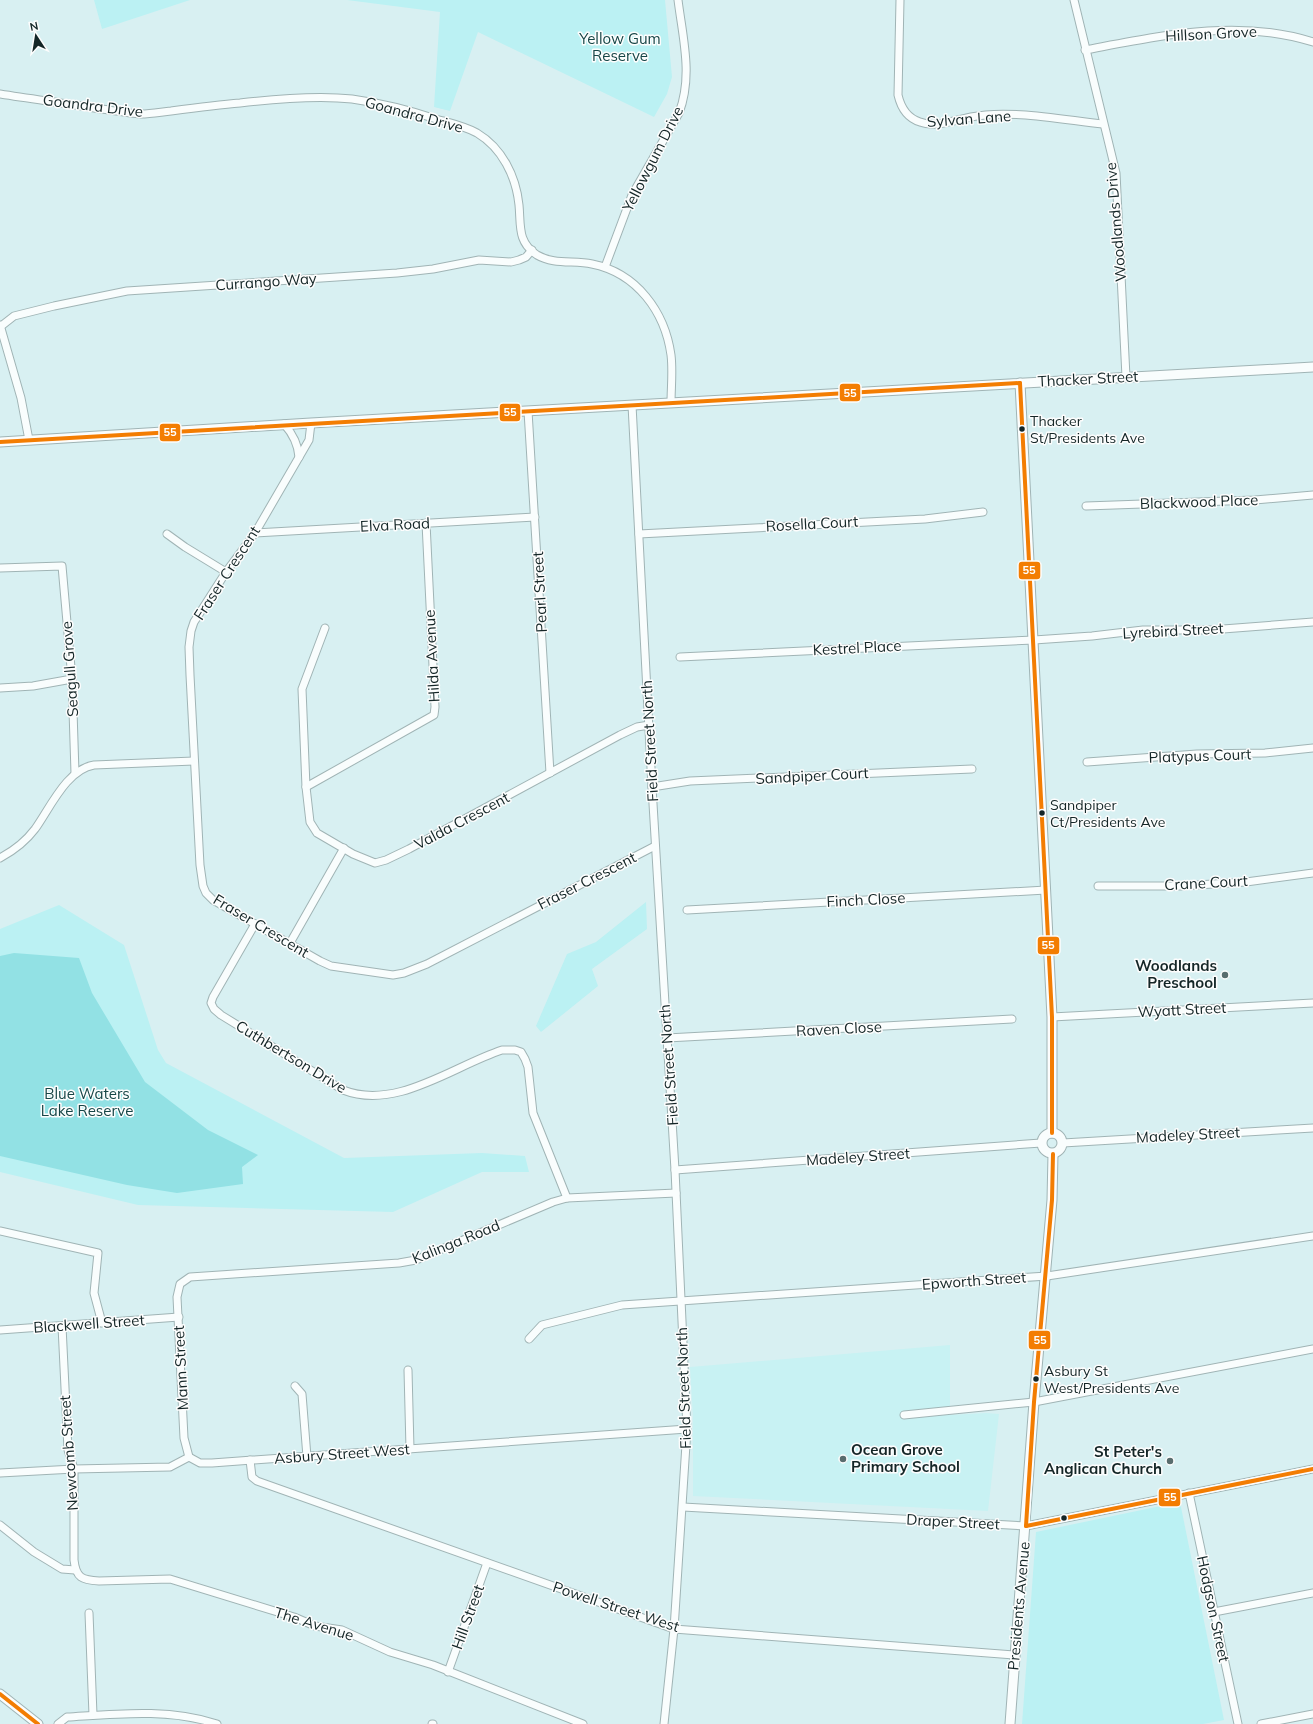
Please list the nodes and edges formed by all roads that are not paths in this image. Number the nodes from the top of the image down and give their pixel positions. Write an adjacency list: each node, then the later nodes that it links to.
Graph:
1 (678, 0): 9 (street, Yellowgum Drive)
2 (900, 0): 7 (street, Sylvan Lane)
3 (1074, 0): 5 (street, Woodlands Drive)
4 (1313, 42): 5 (street, Hillson Grove)
5 (1085, 50): 7 (street, Woodlands Drive)
6 (0, 94): 8 (street, Goandra Drive)
7 (1103, 124): 12 (street, Woodlands Drive)
8 (532, 250): 9 (street, Goandra Drive); 10 (street, Currango Way)
9 (605, 267): 14 (street, Goandra Drive)
10 (0, 326): 19 (street)
11 (1313, 367): 12 (street, Thacker Street)
12 (1126, 377): 13 (street, Thacker Street)
13 (1020, 383): 14 (street, Thacker Street); 34 (street)
14 (672, 403): 15 (street, Thacker Street)
15 (632, 405): 16 (street, Thacker Street); 29 (street, Field Street North)
16 (528, 411): 17 (street, Thacker Street); 25 (street, Pearl Street)
17 (311, 423): 18 (street, Thacker Street); 21 (street, Fraser Crescent)
18 (284, 424): 19 (street, Thacker Street); 21 (street)
19 (29, 440): 20 (street, Thacker Street)
20 (0, 442)
21 (299, 457): 27 (street, Fraser Crescent)
22 (1313, 496): 23 (street, Blackwood Place)
23 (1086, 506)
24 (984, 512): 29 (street, Rosella Court)
25 (535, 517): 26 (street, Elva Road); 44 (street, Pearl Street)
26 (426, 523): 27 (street, Elva Road); 45 (street, Hilda Avenue)
27 (255, 532): 31 (street, Fraser Crescent)
28 (167, 534): 31 (street)
29 (639, 534): 38 (street, Field Street North)
30 (0, 568): 36 (street, Seagull Grove)
31 (226, 572): 40 (street, Fraser Crescent)
32 (1313, 622): 34 (street, Lyrebird Street)
33 (325, 628): 45 (street, Valda Crescent)
34 (1034, 640): 35 (street, Kestrel Place); 52 (street)
35 (680, 657)
36 (72, 679): 37 (street); 43 (street, Seagull Grove)
37 (0, 688)
38 (649, 725): 44 (street, Valda Crescent); 46 (street, Field Street North)
39 (1313, 748): 41 (street, Platypus Court)
40 (194, 761): 43 (street); 54 (street, Fraser Crescent)
41 (1087, 762)
42 (972, 769): 46 (street, Sandpiper Court)
43 (75, 773): 49 (street)
44 (550, 773): 48 (street, Valda Crescent)
45 (306, 787): 48 (street, Valda Crescent)
46 (652, 787): 47 (street, Field Street North)
47 (655, 846): 55 (street, Fraser Crescent); 59 (street, Field Street North)
48 (344, 848): 55 (street)
49 (0, 858)
50 (1313, 873): 51 (street, Crane Court)
51 (1098, 886)
52 (1046, 890): 53 (street, Finch Close); 57 (street)
53 (687, 910)
54 (255, 924): 55 (street, Fraser Crescent); 67 (street, Cuthbertson Drive)
55 (290, 943)
56 (1313, 1003): 57 (street, Wyatt Street)
57 (1052, 1017): 61 (street)
58 (1012, 1019): 59 (street, Raven Close)
59 (667, 1038): 65 (street, Field Street North)
60 (1313, 1128): 63 (street, Madeley Street)
61 (1052, 1133): 62 (street); 63 (street)
62 (1041, 1143): 64 (street); 65 (street, Madeley Street)
63 (1062, 1143): 64 (street)
64 (1053, 1154): 70 (street, Presidents Avenue)
65 (676, 1170): 66 (street, Field Street North)
66 (676, 1193): 67 (street, Kalinga Road); 72 (street, Field Street North)
67 (567, 1198): 71 (street, Kalinga Road)
68 (0, 1231): 74 (street)
69 (1313, 1236): 70 (street, Epworth Street)
70 (1047, 1276): 72 (street, Epworth Street); 81 (street, Presidents Avenue)
71 (184, 1280): 73 (street, Mann Street)
72 (681, 1301): 77 (street, Epworth Street); 83 (street, Field Street North)
73 (179, 1317): 74 (street, Blackwell Street); 86 (street, Mann Street)
74 (102, 1323): 75 (street, Blackwell Street)
75 (62, 1326): 76 (street, Blackwell Street); 88 (street, Newcomb Street)
76 (0, 1330)
77 (529, 1339)
78 (1313, 1349): 81 (street)
79 (408, 1370): 84 (street)
80 (295, 1386): 85 (street)
81 (1034, 1402): 82 (street); 94 (street, Presidents Avenue)
82 (904, 1415)
83 (687, 1430): 84 (street, Asbury Street West); 92 (street, Field Street North)
84 (410, 1449): 85 (street, Asbury Street West)
85 (307, 1456): 87 (street, Asbury Street West)
86 (189, 1457): 87 (street, Asbury Street West); 88 (street)
87 (250, 1460): 95 (street, Powell Street West)
88 (74, 1469): 90 (street); 96 (street, Newcomb Street)
89 (1313, 1469): 91 (street, Draper Street)
90 (0, 1473)
91 (1189, 1493): 94 (street, Draper Street); 98 (street, Hodgson Street)
92 (683, 1507): 94 (street, Draper Street); 100 (street, Field Street North)
93 (0, 1525): 96 (street)
94 (1026, 1526): 101 (street, Presidents Avenue)
95 (487, 1563): 100 (street, Powell Street West); 102 (street, Hill Street)
96 (76, 1570): 102 (street, The Avenue)
97 (1313, 1593): 98 (street)
98 (1214, 1612): 112 (street, Hodgson Street)
99 (89, 1613): 105 (street)
100 (674, 1629): 101 (street, Powell Street West); 110 (street, Field Street North)
101 (1014, 1656): 111 (street, Presidents Avenue)
102 (448, 1672): 109 (street, The Avenue)
103 (0, 1694): 106 (street)
104 (1313, 1714): 113 (street)
105 (93, 1715): 107 (street); 108 (street)
106 (38, 1724)
107 (58, 1724)
108 (217, 1724)
109 (583, 1724)
110 (664, 1724)
111 (1010, 1724)
112 (1238, 1724)
113 (1261, 1724)

